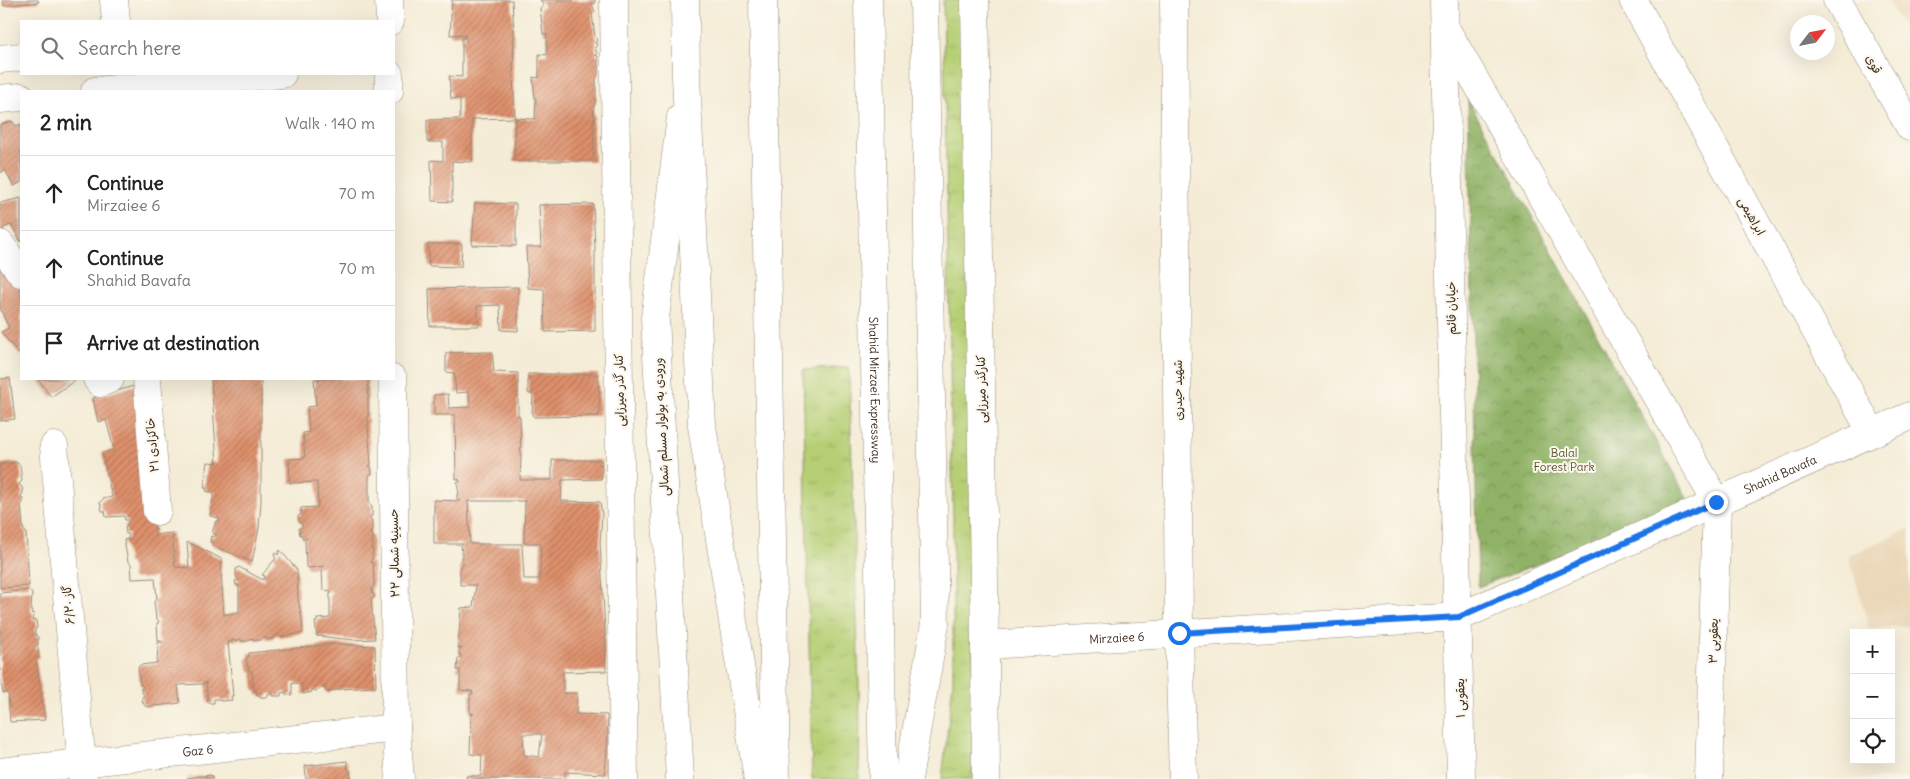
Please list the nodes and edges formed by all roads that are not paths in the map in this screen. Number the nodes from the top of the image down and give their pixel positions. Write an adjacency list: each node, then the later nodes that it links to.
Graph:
1 (114, 0): 13 (main road)
2 (389, 0): 14 (main road)
3 (614, 0): 41 (main road, کنار گذر میرزایی)
4 (685, 0): 19 (main road)
5 (763, 0): 44 (main road)
6 (868, 0): 45 (main road, Shahid Mirzaei Expressway)
7 (924, 0): 46 (main road)
8 (974, 0): 36 (main road, کنارگذر میرزایی)
9 (1174, 0): 35 (main road, شهید حیدری)
10 (1633, 0): 30 (main road, ابراهیمی)
11 (1837, 0): 24 (main road, قوی)
12 (1444, 13): 32 (main road); 34 (main road, خیابان قائم)
13 (116, 20)
14 (390, 20)
15 (20, 57): 16 (main road)
16 (0, 59)
17 (272, 75): 20 (main road)
18 (389, 75): 21 (main road)
19 (686, 76): 42 (main road, ورودی به بولوار مسلم شمالی); 43 (main road)
20 (121, 90)
21 (389, 90)
22 (20, 97): 23 (main road)
23 (0, 99)
24 (1910, 127)
25 (0, 244): 26 (main road)
26 (20, 272)
27 (147, 380): 33 (main road, خاکزادی ۲۱)
28 (393, 380): 37 (main road, حسینیه شمالی ۲۲)
29 (1910, 416): 30 (main road, Shahid Bavafa)
30 (1872, 433): 32 (main road, Shahid Bavafa)
31 (54, 446): 38 (main road, گاز ۶/۲۰)
32 (1716, 502): 34 (main road, Shahid Bavafa); 50 (main road, یعقوبی ۳)
33 (157, 511)
34 (1459, 617): 35 (main road, Mirzaiee 6); 49 (main road, یعقوبی ۱)
35 (1179, 633): 36 (main road, Mirzaiee 6); 48 (main road, شهید حیدری)
36 (985, 645): 47 (main road, کنارگذر میرزایی)
37 (396, 728): 38 (main road, Gaz 6); 40 (main road, حسینیه شمالی ۲۲)
38 (82, 771): 39 (main road, Gaz 6)
39 (0, 772)
40 (400, 779)
41 (624, 779)
42 (680, 779)
43 (758, 779)
44 (776, 779)
45 (883, 779)
46 (908, 779)
47 (986, 779)
48 (1183, 779)
49 (1462, 779)
50 (1709, 779)

